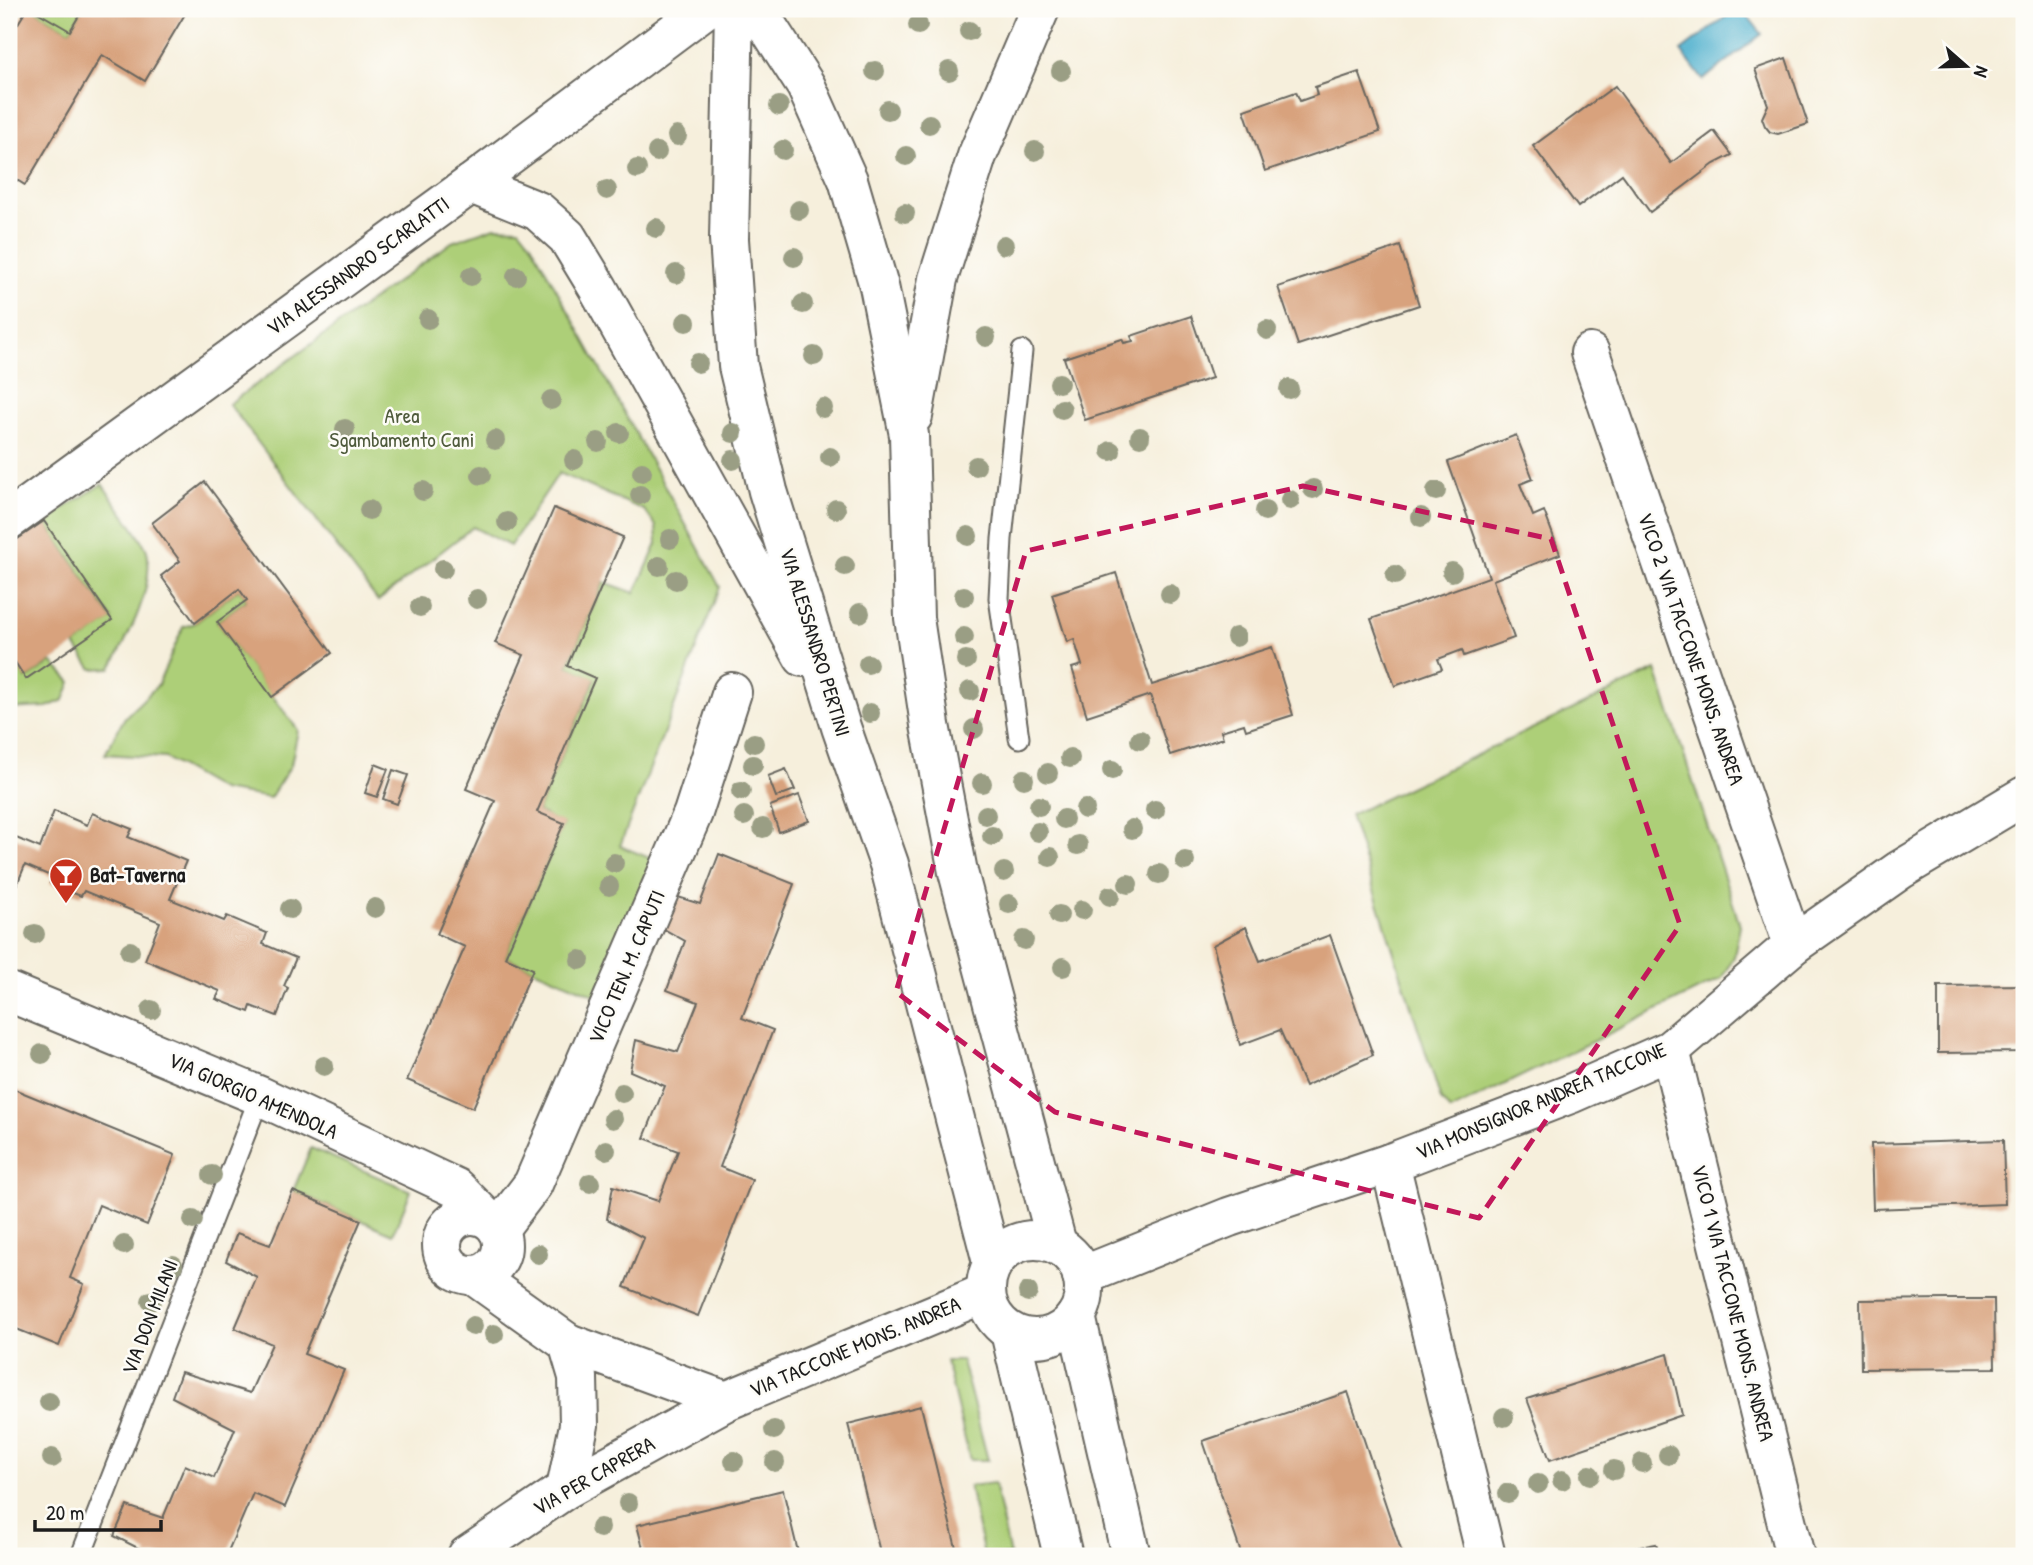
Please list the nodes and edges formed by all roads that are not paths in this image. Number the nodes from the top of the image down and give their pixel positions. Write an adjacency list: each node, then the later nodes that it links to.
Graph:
1 (705, 9): 5 (main road, VIA ALESSANDRO SCARLATTI)
2 (734, 9): 11 (main road, VIA ALESSANDRO PERTINI)
3 (752, 9): 8 (main road)
4 (1041, 9): 8 (main road)
5 (471, 184): 9 (main road, VIA ALESSANDRO SCARLATTI); 11 (main road)
6 (1022, 351): 12 (lane)
7 (1590, 353): 14 (main road, VICO 2 VIA TACCONE MONS. ANDREA)
8 (909, 435): 20 (main road)
9 (9, 520)
10 (732, 692): 19 (main road, VICO TEN. M. CAPUTI)
11 (841, 727): 22 (main road, VIA ALESSANDRO PERTINI)
12 (1019, 738)
13 (2024, 796): 14 (main road, VIA MONSIGNOR ANDREA TACCONE)
14 (1793, 945): 16 (main road, VIA MONSIGNOR ANDREA TACCONE)
15 (9, 992): 17 (main road, VIA GIORGIO AMENDOLA)
16 (1670, 1050): 18 (main road, VIA MONSIGNOR ANDREA TACCONE); 33 (main road, VICO 1 VIA TACCONE MONS. ANDREA)
17 (260, 1096): 19 (main road, VIA GIORGIO AMENDOLA); 28 (lane, VIA DON MILANI)
18 (1390, 1163): 21 (main road, VIA MONSIGNOR ANDREA TACCONE); 32 (main road)
19 (492, 1224): 25 (main road)
20 (1057, 1244): 21 (main road); 22 (main road)
21 (1082, 1276): 23 (main road)
22 (989, 1278): 24 (main road); 26 (main road, VIA TACCONE MONS. ANDREA)
23 (1076, 1316): 24 (main road); 31 (main road)
24 (1010, 1332): 30 (main road)
25 (568, 1343): 26 (main road); 27 (main road)
26 (726, 1401): 27 (main road, VIA PER CAPRERA)
27 (566, 1489): 29 (main road, VIA PER CAPRERA)
28 (82, 1553)
29 (467, 1556)
30 (1063, 1556)
31 (1131, 1556)
32 (1486, 1556)
33 (1795, 1556)

